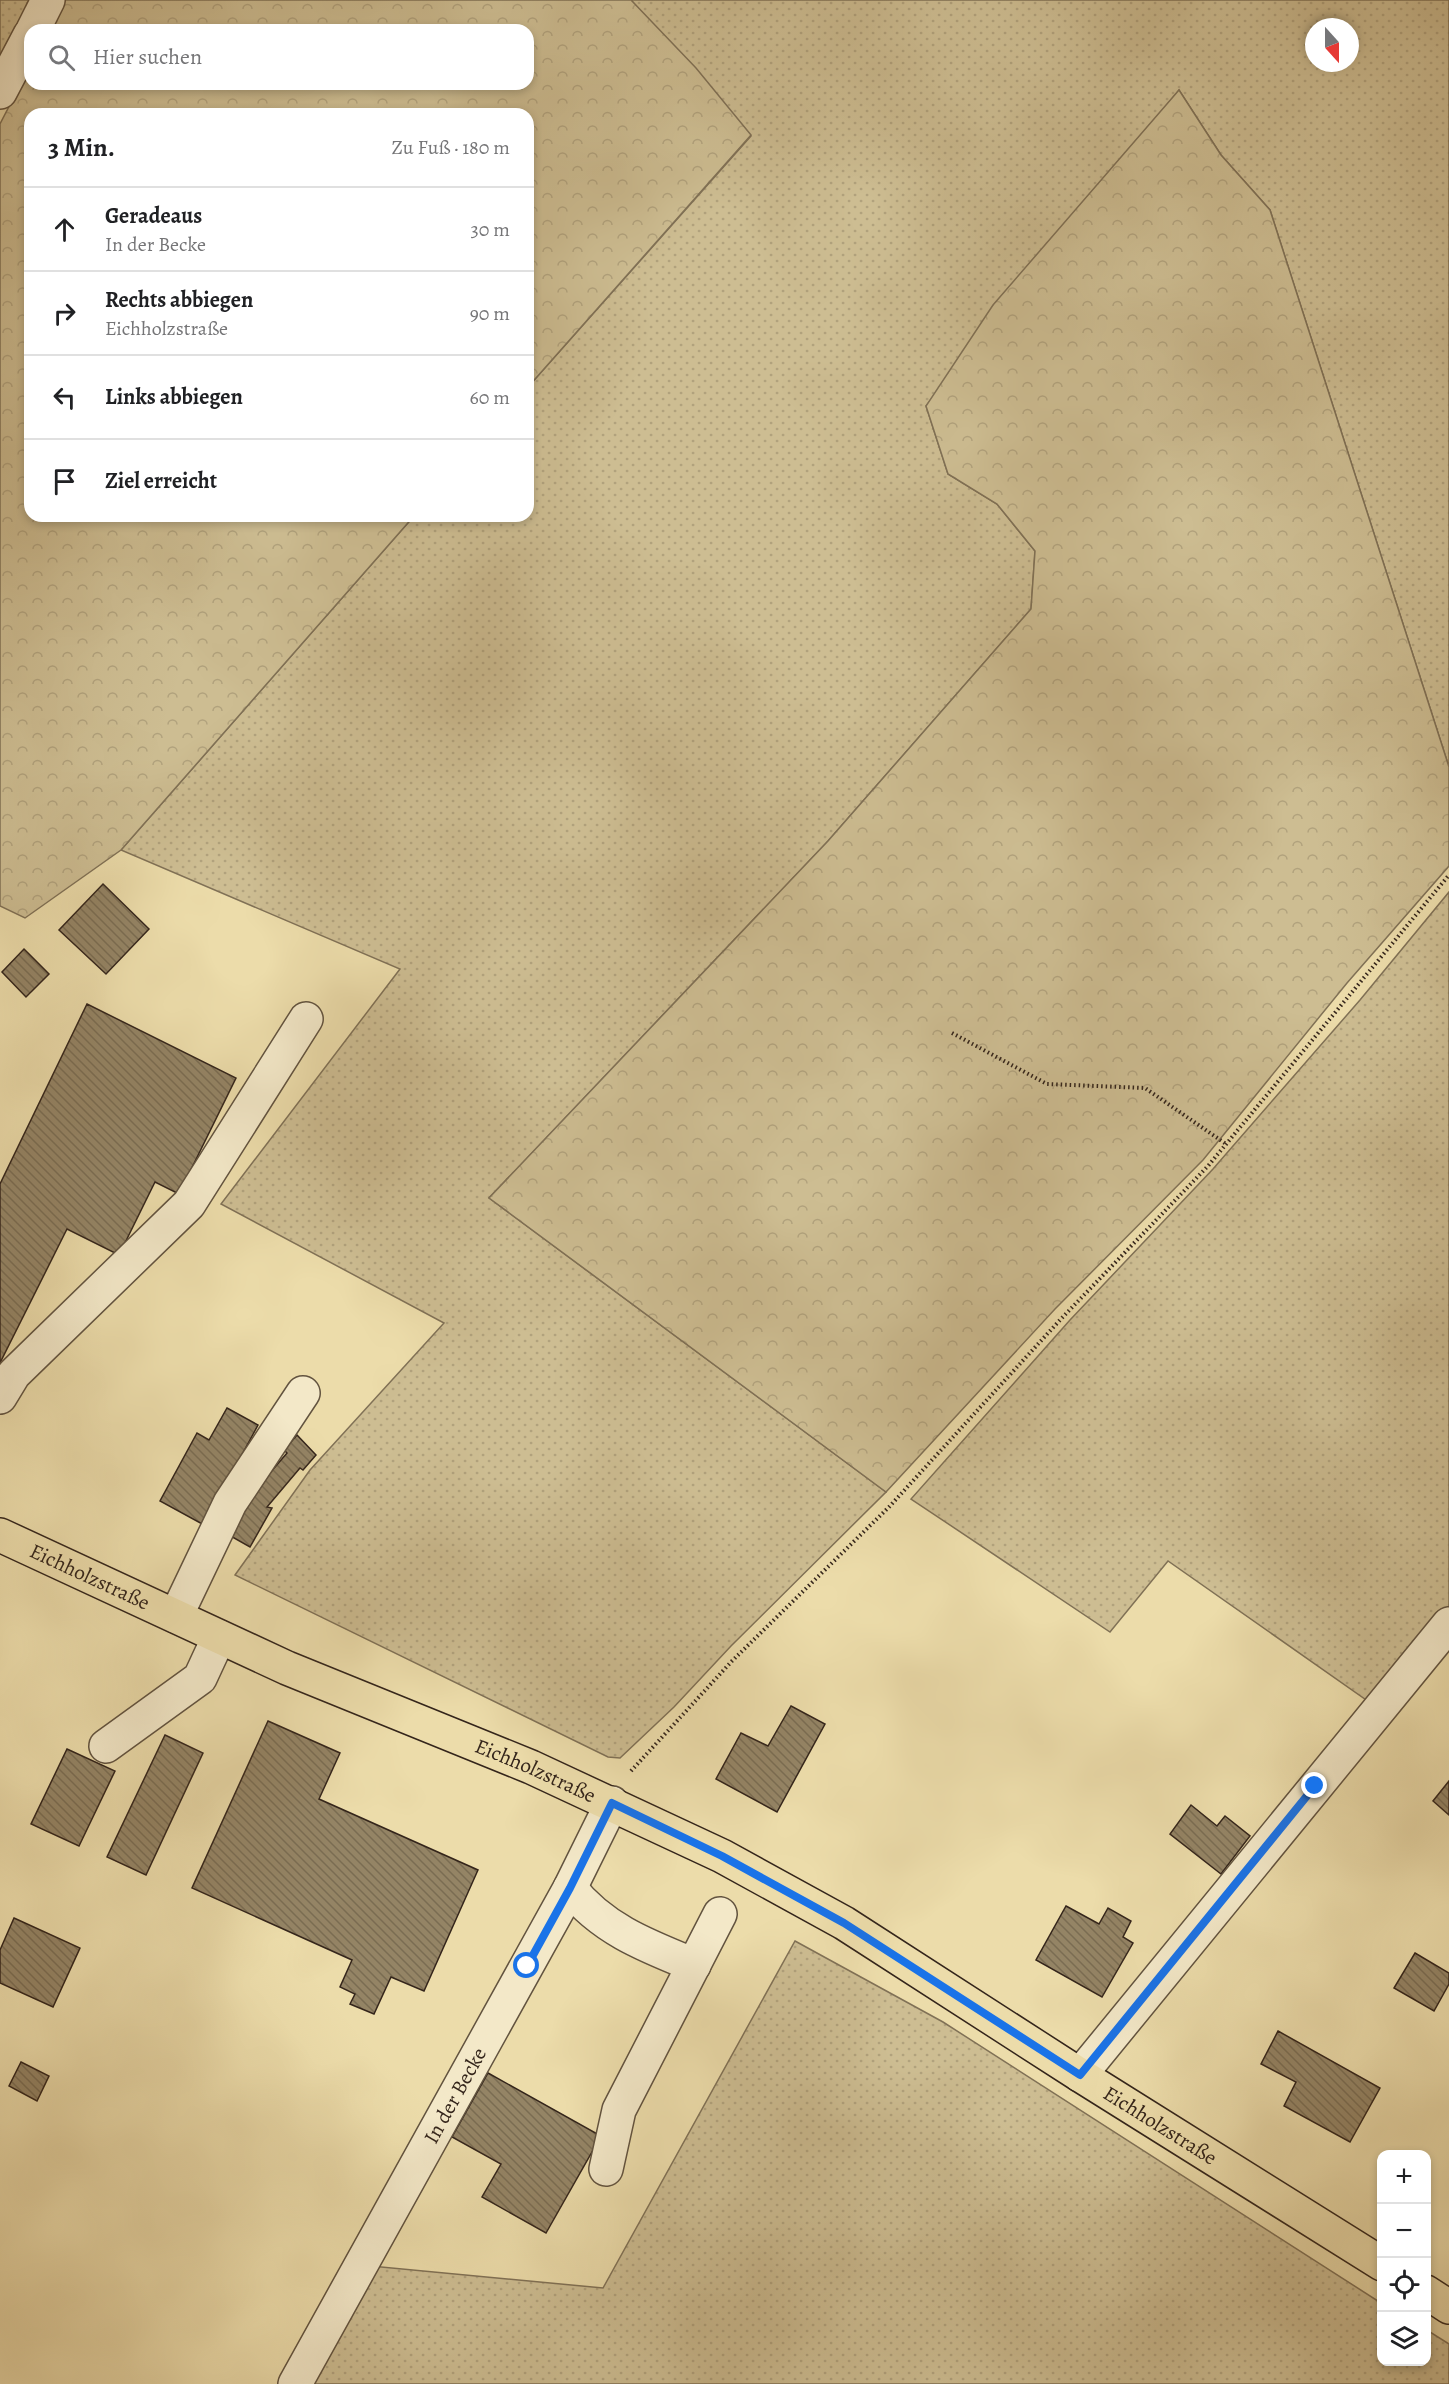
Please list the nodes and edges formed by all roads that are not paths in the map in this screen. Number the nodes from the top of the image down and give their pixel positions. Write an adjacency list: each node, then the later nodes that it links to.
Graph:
1 (48, 0): 2 (lane)
2 (36, 24)
3 (24, 46): 4 (lane)
4 (0, 92)
5 (306, 1019): 7 (lane)
6 (303, 1393): 9 (lane)
7 (0, 1397)
8 (0, 1535): 9 (main road, Eichholzstraße)
9 (176, 1617): 11 (main road, Eichholzstraße)
10 (1449, 1624): 17 (lane)
11 (219, 1637): 12 (lane); 13 (main road, Eichholzstraße)
12 (106, 1746)
13 (612, 1803): 14 (lane, In der Becke); 17 (main road, Eichholzstraße)
14 (570, 1888): 16 (lane); 22 (lane, In der Becke)
15 (720, 1914): 16 (lane)
16 (694, 1965): 18 (lane)
17 (1080, 2075): 19 (main road, Eichholzstraße)
18 (606, 2169)
19 (1377, 2261)
20 (1431, 2295): 21 (main road)
21 (1449, 2307)
22 (295, 2384)

